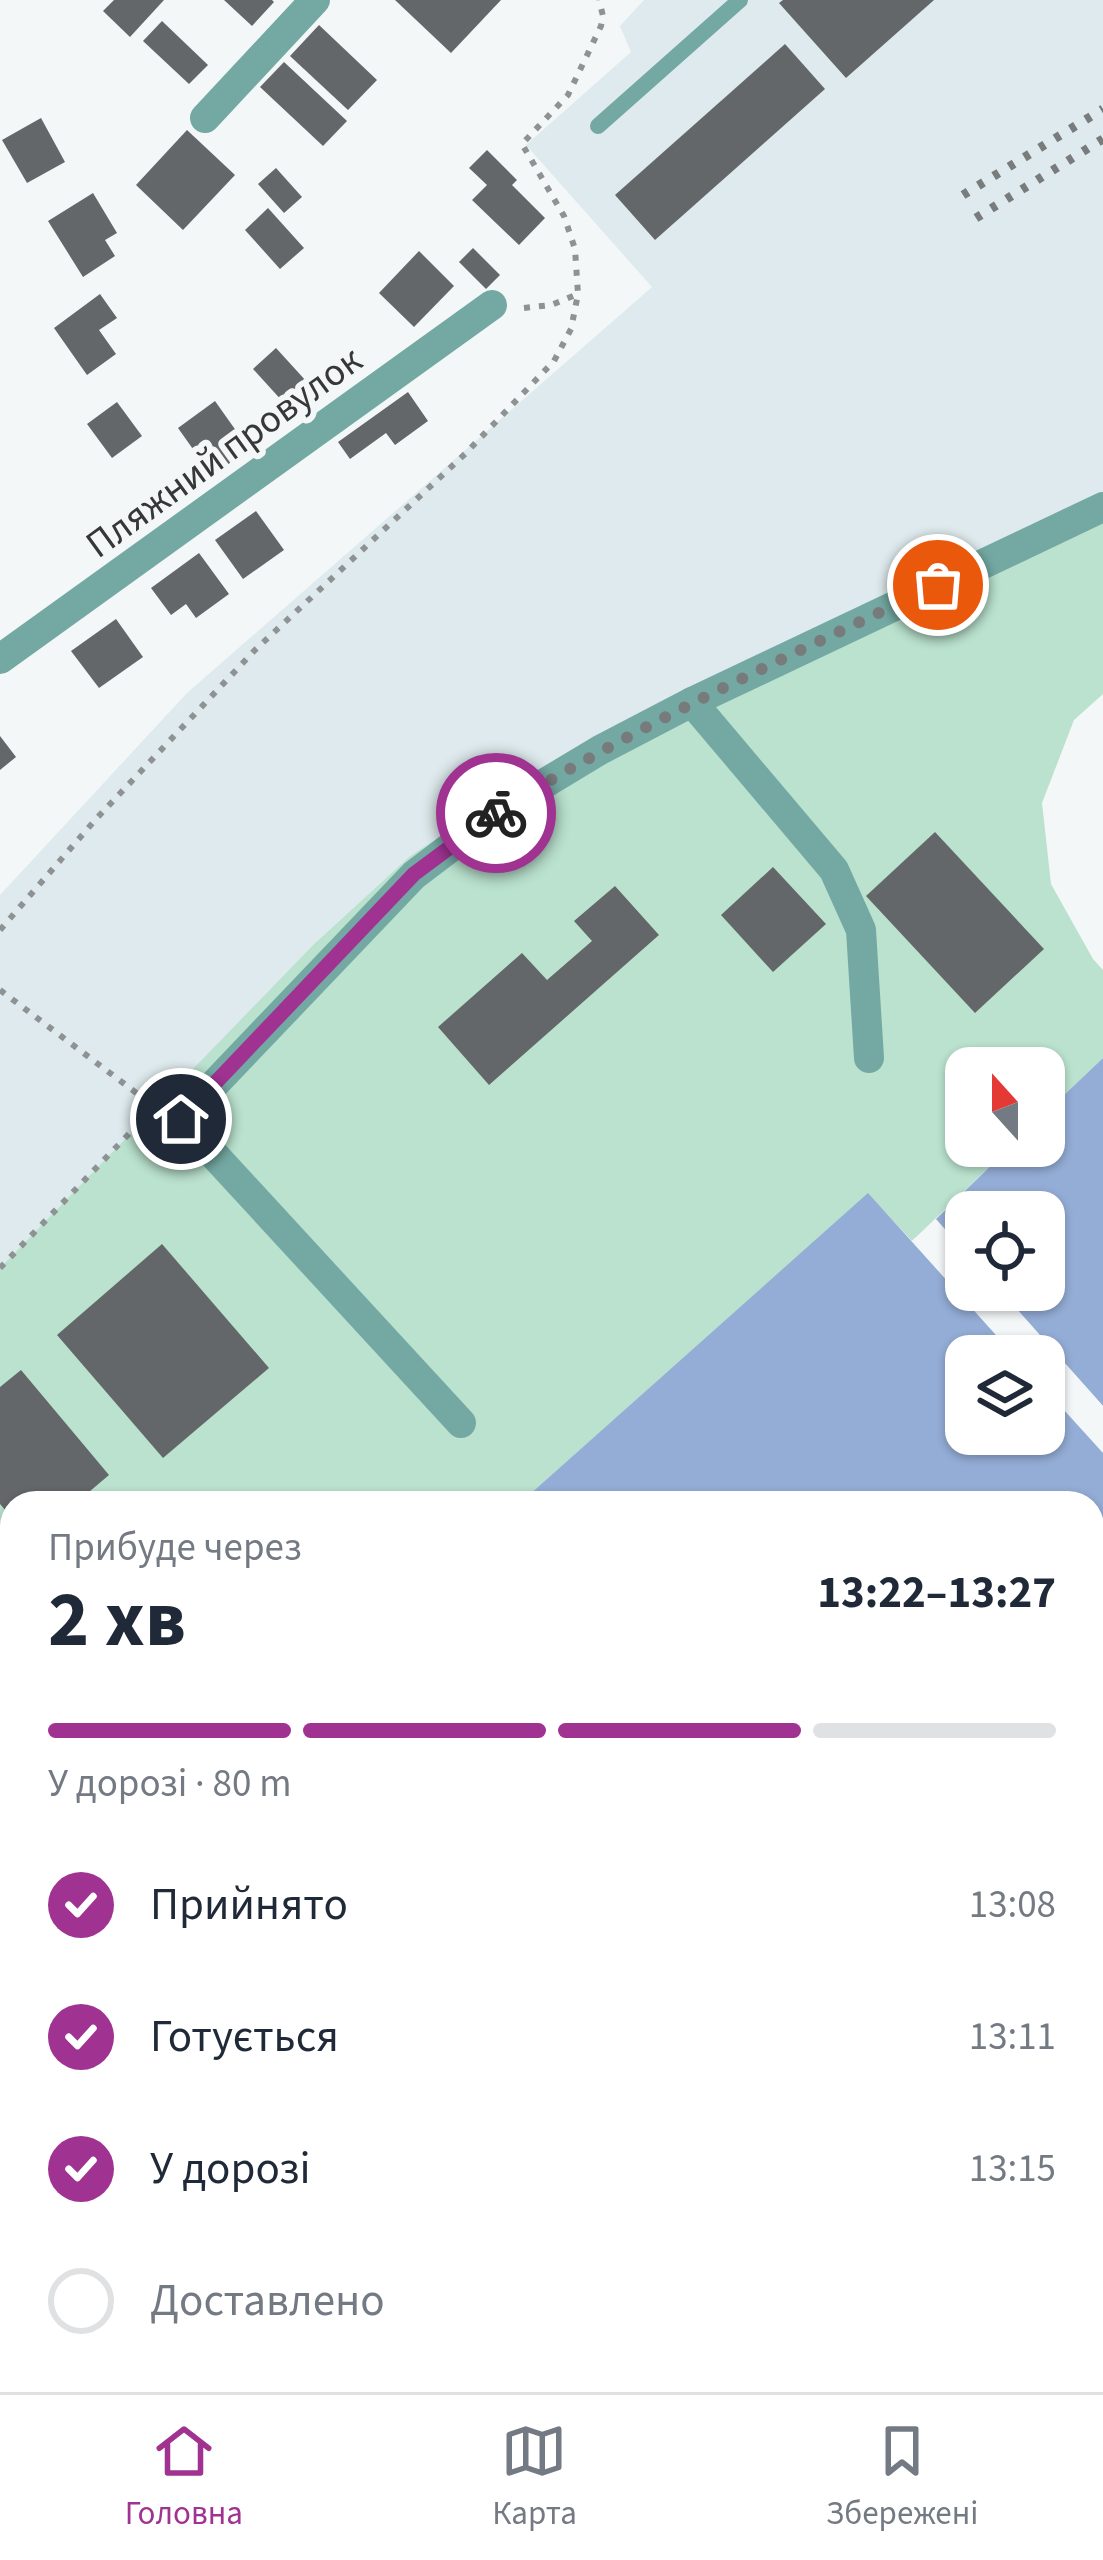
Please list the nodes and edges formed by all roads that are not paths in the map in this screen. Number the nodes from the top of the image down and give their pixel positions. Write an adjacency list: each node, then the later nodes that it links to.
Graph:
1 (315, 0): 3 (street)
2 (734, 2): 4 (lane)
3 (205, 118)
4 (598, 126)
5 (492, 305): 7 (street, Пляжний провулок)
6 (1103, 507): 8 (street)
7 (0, 659)
8 (692, 702): 9 (street); 10 (street)
9 (869, 1058)
10 (461, 1423)

